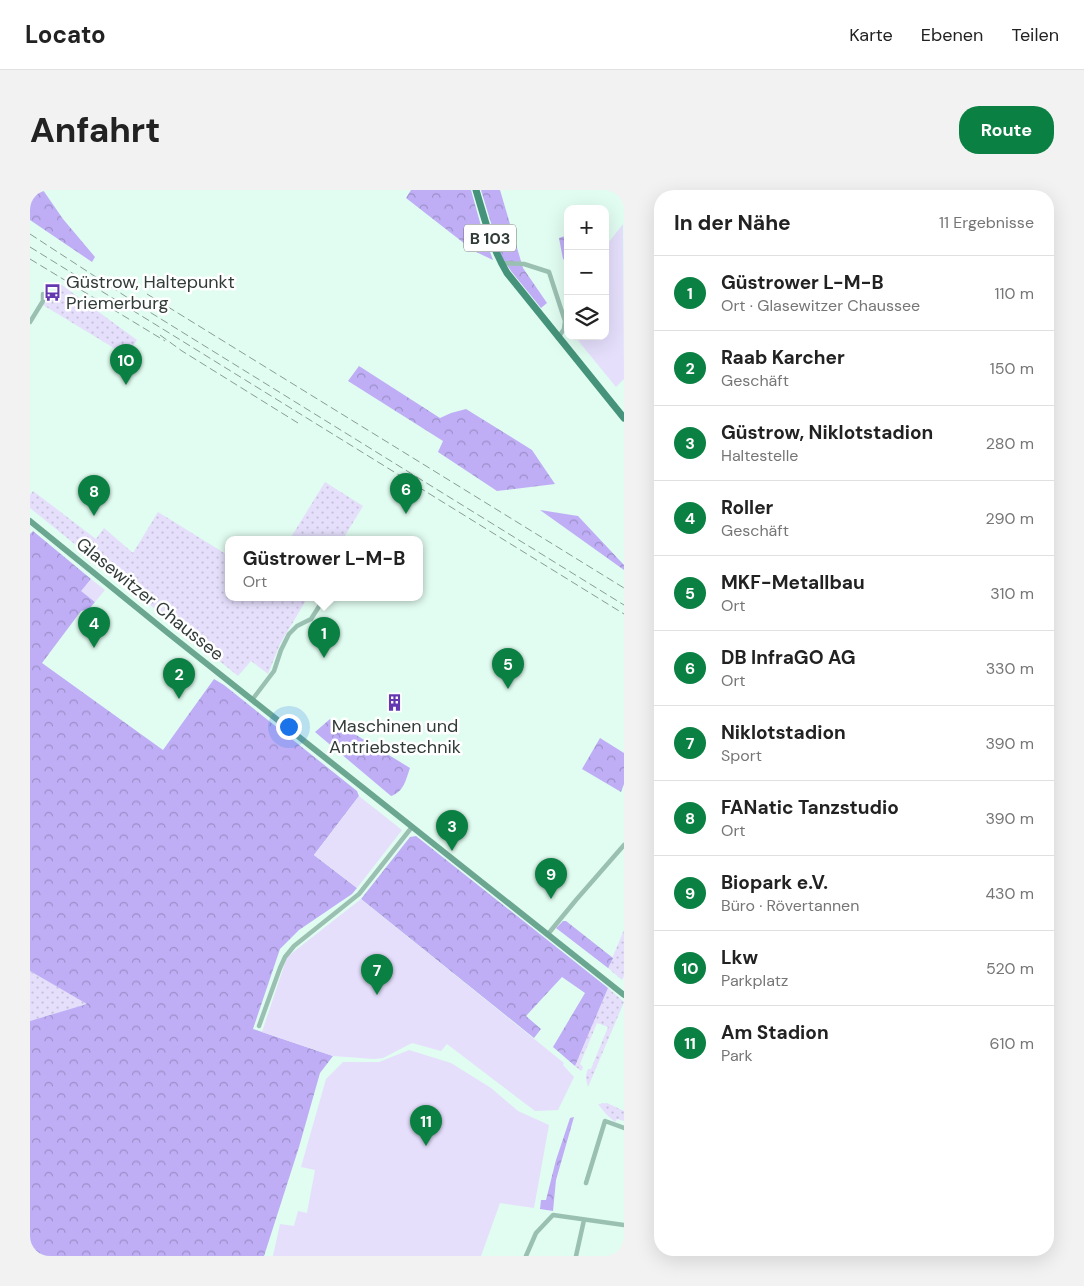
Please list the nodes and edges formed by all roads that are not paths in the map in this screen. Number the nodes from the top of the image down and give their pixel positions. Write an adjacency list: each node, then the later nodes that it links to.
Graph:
1 (476, 190): 2 (main road, B 103)
2 (501, 263): 5 (main road, B 103); 5 (street)
3 (43, 294): 4 (street)
4 (30, 322)
5 (558, 338): 6 (main road, B 103)
6 (624, 418)
7 (30, 521): 9 (main road, Glasewitzer Chaussee)
8 (322, 601): 9 (street)
9 (252, 700): 10 (main road, Glasewitzer Chaussee)
10 (412, 827): 12 (main road, Glasewitzer Chaussee); 14 (street)
11 (624, 845): 12 (street)
12 (548, 934): 13 (main road, Glasewitzer Chaussee)
13 (624, 995)
14 (259, 1026)
15 (624, 1128): 16 (street)
16 (586, 1182)
17 (584, 1220): 18 (street); 19 (street); 20 (street)
18 (624, 1225)
19 (526, 1256)
20 (576, 1256)

